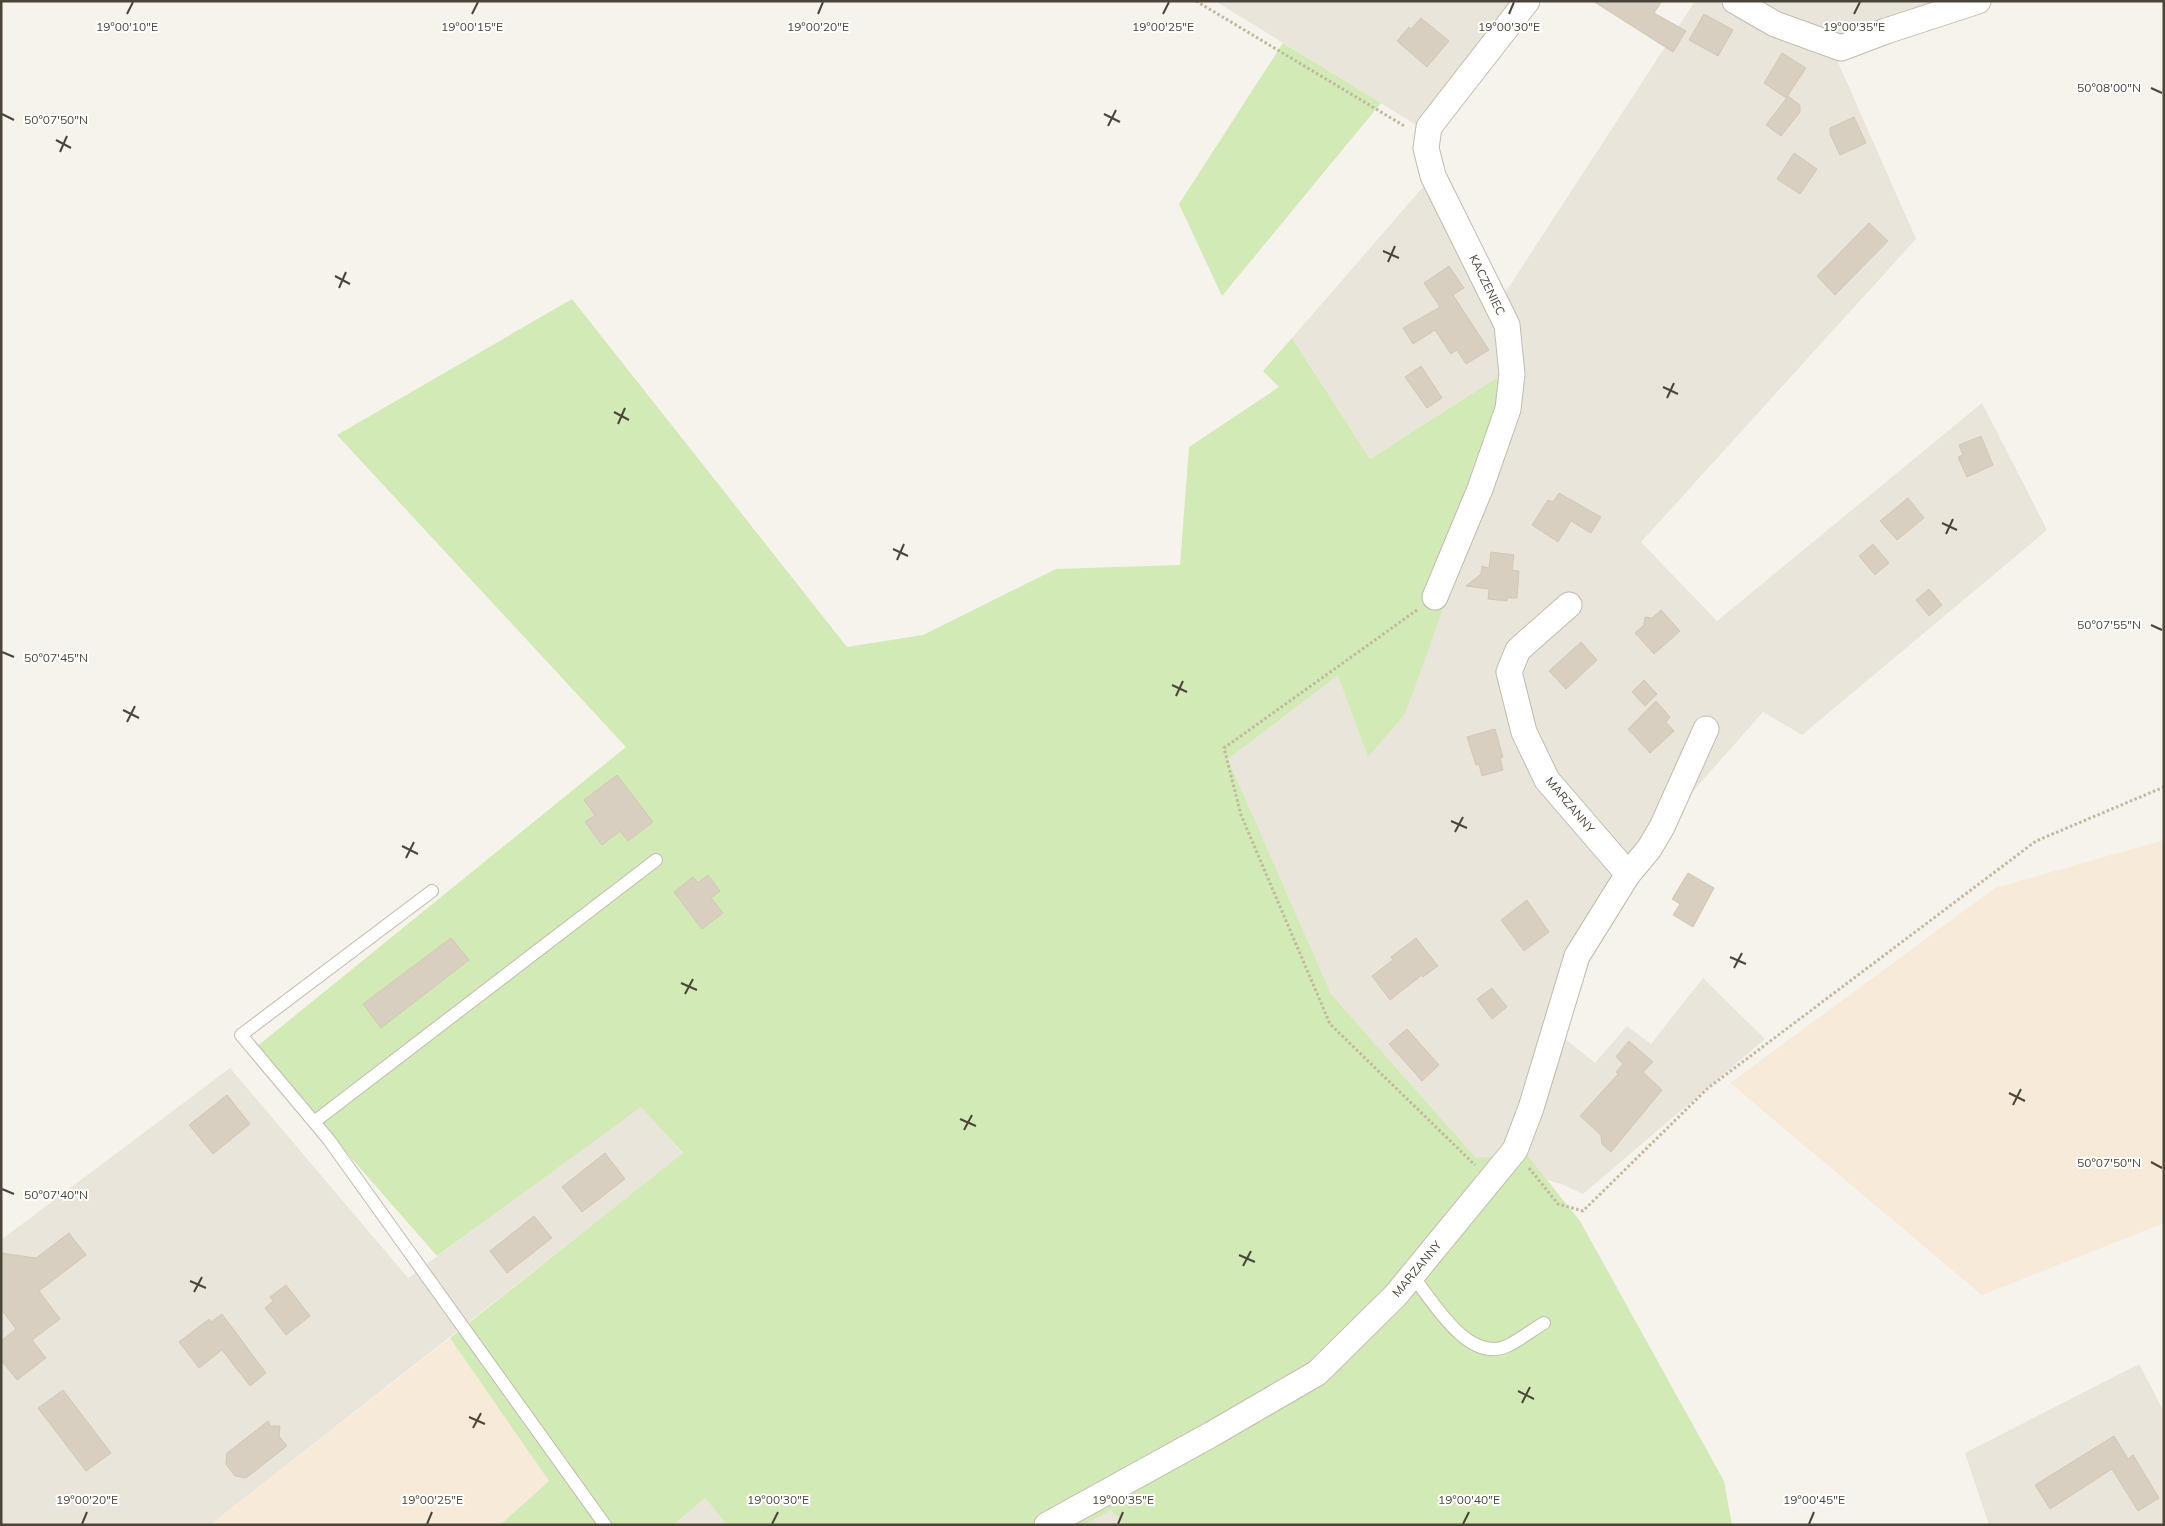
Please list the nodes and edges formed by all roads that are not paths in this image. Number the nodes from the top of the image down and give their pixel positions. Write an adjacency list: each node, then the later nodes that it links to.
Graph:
1 (1527, 1): 4 (street, KACZENIEC)
2 (1735, 1): 3 (street)
3 (1978, 1)
4 (1435, 597)
5 (1569, 605): 8 (street, MARZANNY)
6 (1706, 729): 8 (street, MARZANNY)
7 (656, 860): 10 (lane)
8 (1628, 874): 11 (street, MARZANNY)
9 (432, 891): 10 (lane)
10 (314, 1122): 13 (lane)
11 (1412, 1275): 12 (lane); 14 (street, MARZANNY)
12 (1544, 1323)
13 (605, 1525)
14 (1047, 1525)

